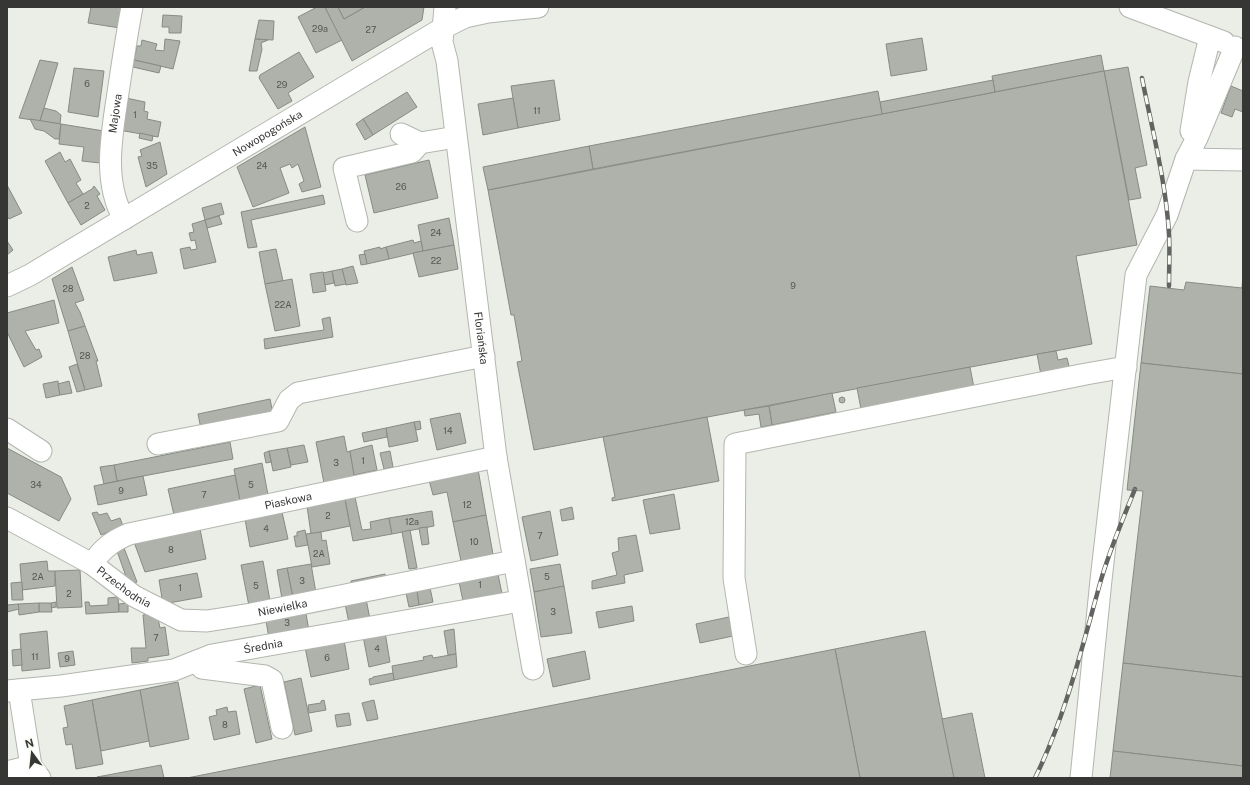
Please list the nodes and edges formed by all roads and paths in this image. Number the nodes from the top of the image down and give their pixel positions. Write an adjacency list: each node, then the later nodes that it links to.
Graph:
1 (132, 7): 13 (street, Majowa)
2 (445, 7): 5 (street, Floriańska)
3 (538, 7): 5 (street, Nowopogońska)
4 (1130, 7): 6 (street)
5 (443, 28): 9 (street, Floriańska); 13 (street, Nowopogońska)
6 (1210, 37): 7 (street); 11 (street)
7 (1239, 48): 11 (street)
8 (401, 134): 10 (street)
9 (456, 137): 10 (street); 16 (street, Floriańska)
10 (420, 143): 14 (street)
11 (1186, 159): 12 (street); 17 (street)
12 (1243, 160)
13 (124, 219): 15 (street, Nowopogońska)
14 (357, 221)
15 (7, 286)
16 (484, 356): 19 (street); 21 (street, Floriańska)
17 (1126, 368): 28 (street); 35 (street)
18 (7, 429): 20 (street)
19 (158, 444)
20 (41, 451)
21 (496, 457): 23 (street, Floriańska); 24 (street, Piaskowa)
22 (7, 518): 24 (street, Przechodnia)
23 (514, 561): 25 (street, Floriańska); 26 (street, Niewielka)
24 (92, 564): 26 (street, Przechodnia)
25 (520, 601): 27 (street, Średnia); 30 (street, Floriańska)
26 (251, 614): 27 (street)
27 (257, 647): 29 (street, Średnia)
28 (746, 654)
29 (196, 661): 31 (street, Średnia); 32 (street)
30 (533, 669)
31 (13, 690): 34 (street)
32 (282, 728)
33 (7, 772): 34 (street)
34 (35, 772)
35 (1081, 778)

